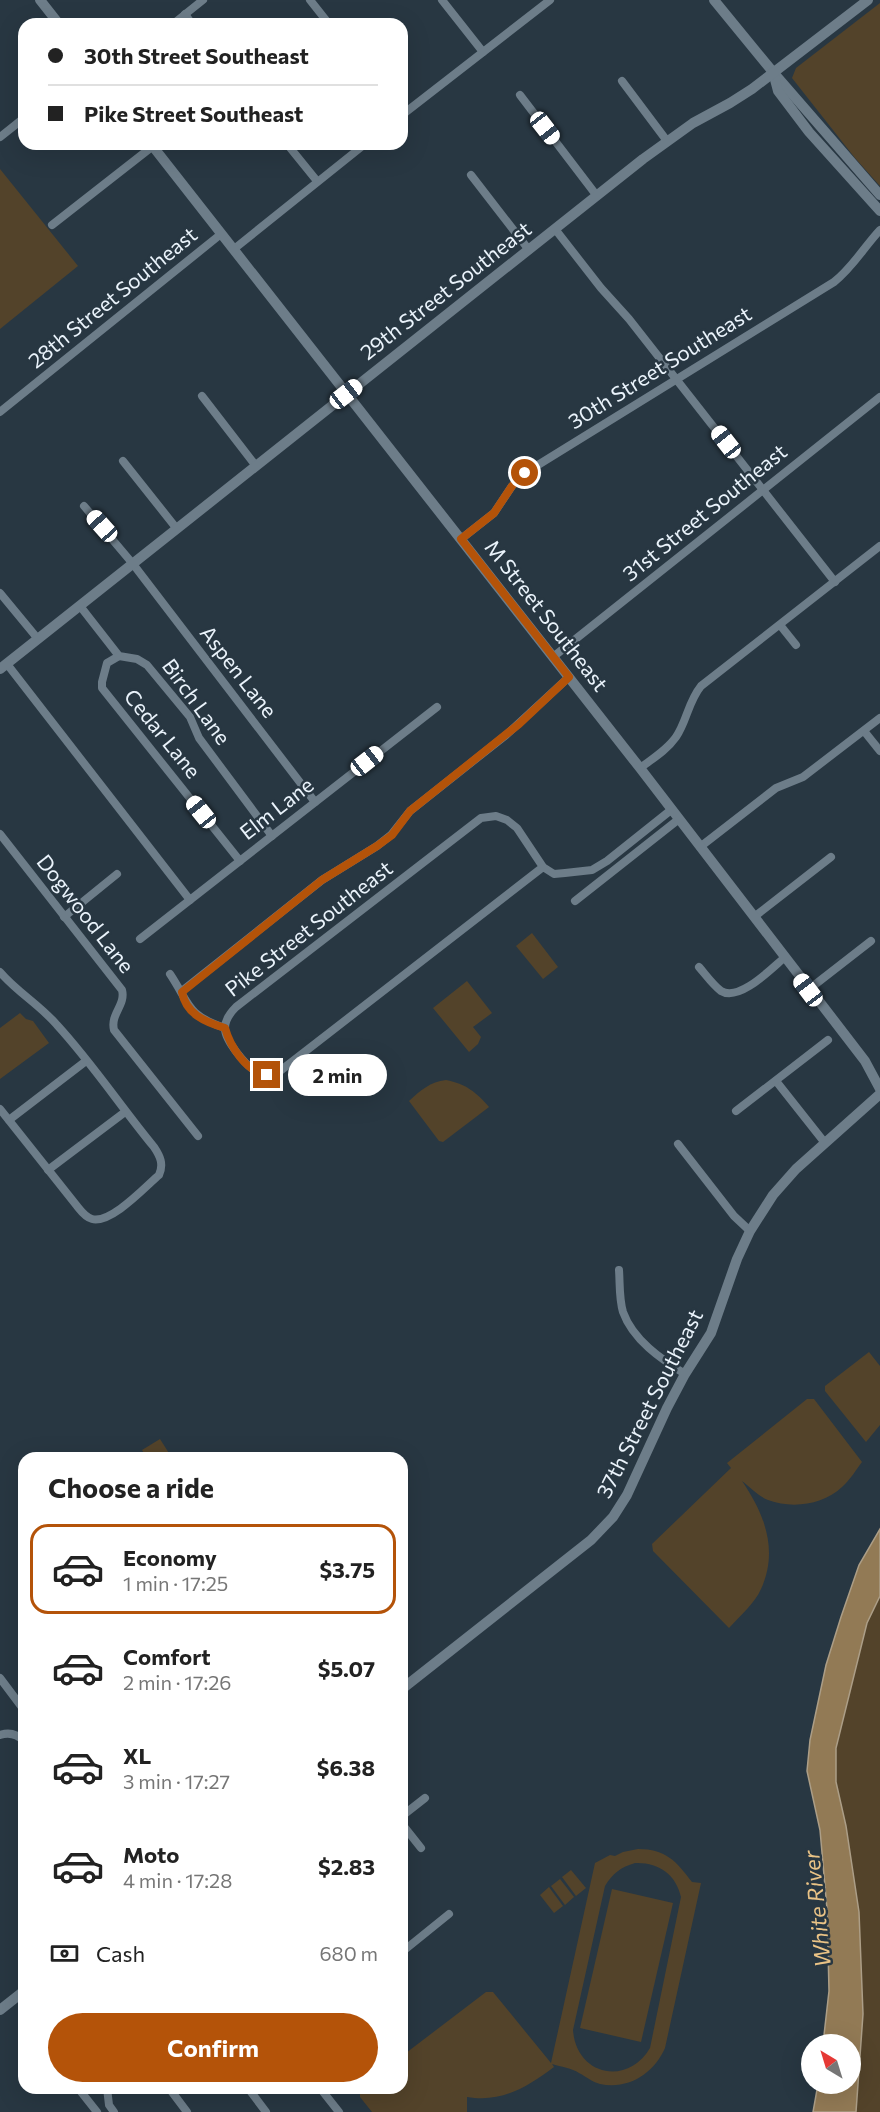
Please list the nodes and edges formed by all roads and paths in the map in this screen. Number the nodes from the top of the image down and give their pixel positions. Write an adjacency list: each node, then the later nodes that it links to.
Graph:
1 (40, 0): 9 (street)
2 (203, 0): 8 (street)
3 (310, 0): 12 (street)
4 (442, 0): 13 (street)
5 (550, 0): 13 (street)
6 (714, 0): 14 (street)
7 (868, 0): 14 (street, 29th Street Southeast)
8 (185, 14): 10 (street); 11 (street)
9 (54, 18)
10 (180, 18)
11 (188, 18)
12 (324, 18)
13 (483, 52): 17 (street)
14 (773, 72): 20 (street, 29th Street Southeast); 27 (street); 29 (street)
15 (622, 81): 20 (street)
16 (520, 95): 28 (street)
17 (408, 110)
18 (18, 123): 19 (street)
19 (0, 137)
20 (666, 141): 28 (street, 29th Street Southeast)
21 (146, 150): 30 (street)
22 (156, 150): 33 (street, M Street Southeast)
23 (292, 150): 26 (street)
24 (356, 150): 26 (street)
25 (471, 175): 35 (street)
26 (317, 181): 34 (street)
27 (880, 195)
28 (597, 196): 31 (street, 29th Street Southeast)
29 (880, 211)
30 (52, 225)
31 (555, 229): 35 (street, 29th Street Southeast); 36 (street)
32 (880, 230): 36 (street, 30th Street Southeast)
33 (221, 234): 34 (street, M Street Southeast); 40 (street, 28th Street Southeast)
34 (234, 249): 37 (street, M Street Southeast)
35 (529, 250): 37 (street, 29th Street Southeast)
36 (676, 379): 43 (street); 46 (street, 30th Street Southeast)
37 (346, 394): 42 (street, 29th Street Southeast); 46 (street, M Street Southeast)
38 (202, 396): 42 (street)
39 (880, 397): 43 (street, 31st Street Southeast)
40 (0, 412)
41 (123, 461): 45 (street)
42 (256, 466): 45 (street, 29th Street Southeast)
43 (763, 489): 49 (street); 56 (street, 31st Street Southeast)
44 (84, 506): 48 (street, Aspen Lane)
45 (177, 529): 48 (street, 29th Street Southeast)
46 (461, 539): 56 (street, M Street Southeast)
47 (880, 546): 49 (street)
48 (133, 564): 51 (street, 29th Street Southeast); 64 (street, Aspen Lane)
49 (835, 582): 52 (street)
50 (0, 593): 53 (street)
51 (80, 606): 53 (street, 29th Street Southeast); 55 (street)
52 (780, 625): 54 (street); 63 (street)
53 (38, 639): 57 (street, 29th Street Southeast)
54 (796, 645)
55 (119, 656): 68 (street, Birch Lane); 71 (street, Cedar Lane)
56 (553, 657): 58 (street, M Street Southeast)
57 (4, 667): 74 (street)
58 (569, 677): 63 (street, M Street Southeast); 85 (street)
59 (436, 707): 64 (street, Elm Lane)
60 (880, 718): 61 (street)
61 (864, 731): 62 (street); 69 (street)
62 (880, 751)
63 (640, 768): 65 (street, M Street Southeast)
64 (315, 802): 68 (street, Elm Lane)
65 (671, 810): 66 (street, M Street Southeast); 72 (street)
66 (679, 819): 69 (street, M Street Southeast); 75 (street)
67 (0, 834): 76 (street, Dogwood Lane)
68 (272, 836): 71 (street, Elm Lane)
69 (700, 847): 77 (street, M Street Southeast)
70 (831, 857): 77 (street)
71 (240, 861): 74 (street, Elm Lane)
72 (543, 867): 86 (street, Pike Street Southeast); 86 (street, Pike Street Southeast)
73 (117, 874): 76 (street)
74 (190, 900): 78 (street, Elm Lane)
75 (575, 902)
76 (64, 917): 96 (street, Dogwood Lane)
77 (754, 917): 80 (street, M Street Southeast)
78 (140, 939)
79 (871, 941): 84 (street)
80 (784, 958): 81 (street); 84 (street, M Street Southeast)
81 (699, 967)
82 (0, 972): 88 (street)
83 (170, 974): 85 (street)
84 (808, 990): 90 (street, M Street Southeast)
85 (182, 992): 86 (street)
86 (225, 1028)
87 (828, 1040): 89 (street)
88 (86, 1061): 94 (street); 95 (street)
89 (776, 1081): 93 (street); 97 (street)
90 (880, 1089)
91 (880, 1094): 97 (street, 37th Street Southeast)
92 (0, 1109): 95 (street)
93 (736, 1111)
94 (125, 1112): 99 (street); 99 (street)
95 (9, 1120): 99 (street)
96 (198, 1136)
97 (825, 1143): 100 (street, 37th Street Southeast)
98 (678, 1144): 100 (street)
99 (48, 1170)
100 (750, 1231): 102 (street, 37th Street Southeast)
101 (619, 1270): 102 (street)
102 (685, 1374): 104 (street, 37th Street Southeast)
103 (0, 1678): 105 (street)
104 (408, 1684)
105 (18, 1702)
106 (0, 1735): 107 (street)
107 (18, 1737)
108 (425, 1798): 109 (street)
109 (408, 1811)
110 (408, 1832): 111 (street)
111 (421, 1848)
112 (449, 1914): 113 (street)
113 (408, 1947)
114 (18, 1996): 115 (street)
115 (0, 2010)
116 (83, 2094): 122 (street)
117 (108, 2094): 121 (street)
118 (174, 2094): 123 (street)
119 (253, 2094): 124 (street)
120 (325, 2094): 125 (street)
121 (111, 2109): 122 (street)
122 (98, 2112)
123 (187, 2112)
124 (267, 2112)
125 (339, 2112)

